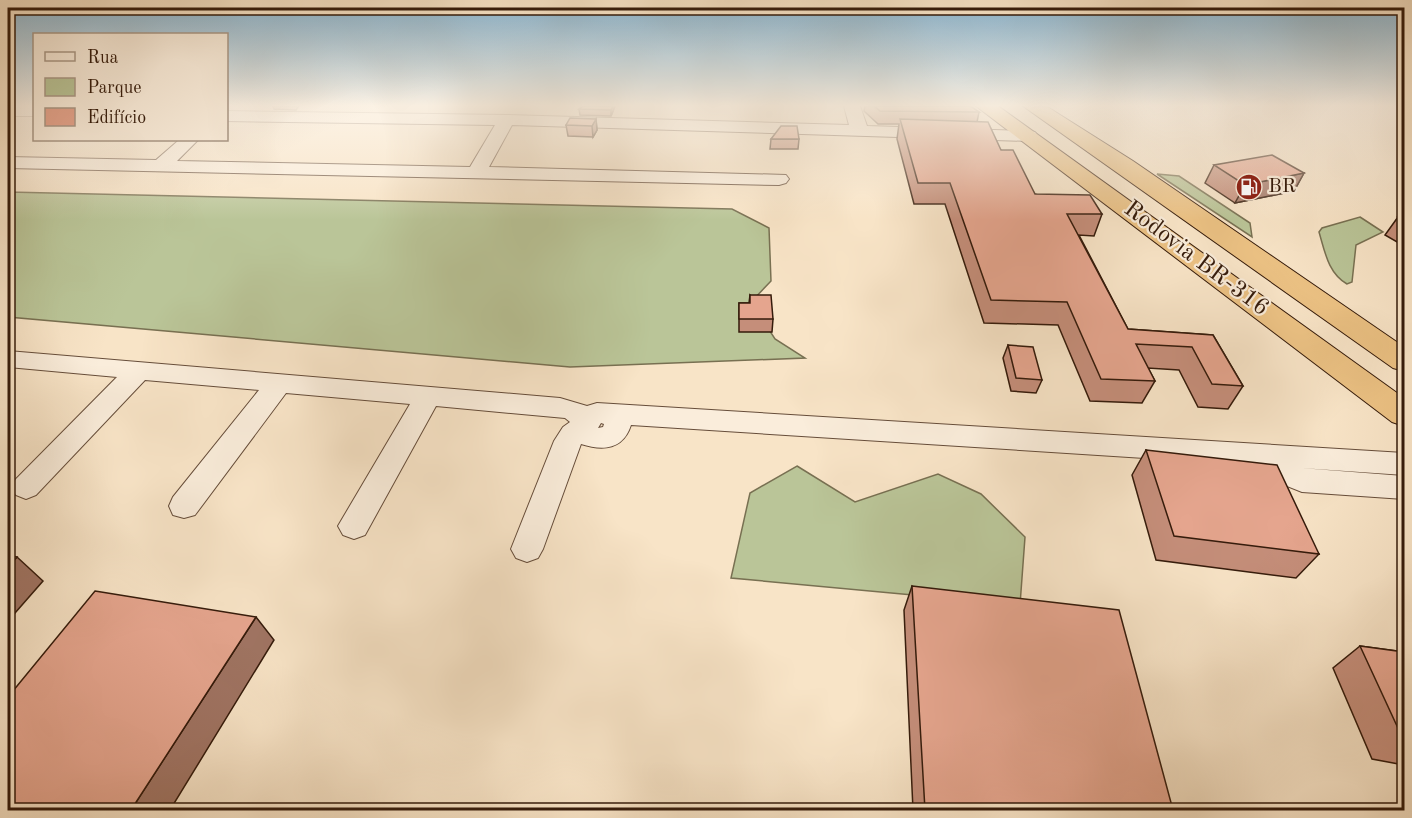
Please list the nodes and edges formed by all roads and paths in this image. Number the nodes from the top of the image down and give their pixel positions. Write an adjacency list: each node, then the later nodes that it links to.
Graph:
1 (185, 144): 6 (street)
2 (492, 144): 7 (street)
3 (1040, 144): 14 (highway, Rodovia BR-316)
4 (1092, 144): 10 (highway, Rodovia BR-316)
5 (8, 163): 6 (street)
6 (160, 167): 7 (street)
7 (476, 173): 8 (street)
8 (779, 179)
9 (8, 359): 11 (street)
10 (1404, 361)
11 (139, 370): 12 (street); 19 (street)
12 (279, 383): 13 (street); 21 (street)
13 (428, 396): 15 (street); 22 (street)
14 (1404, 414)
15 (599, 424): 16 (street); 23 (street)
16 (1261, 460): 17 (street); 20 (street)
17 (1361, 460): 18 (street); 20 (street)
18 (1404, 464)
19 (26, 487)
20 (1391, 487)
21 (184, 506)
22 (354, 526)
23 (527, 549)

